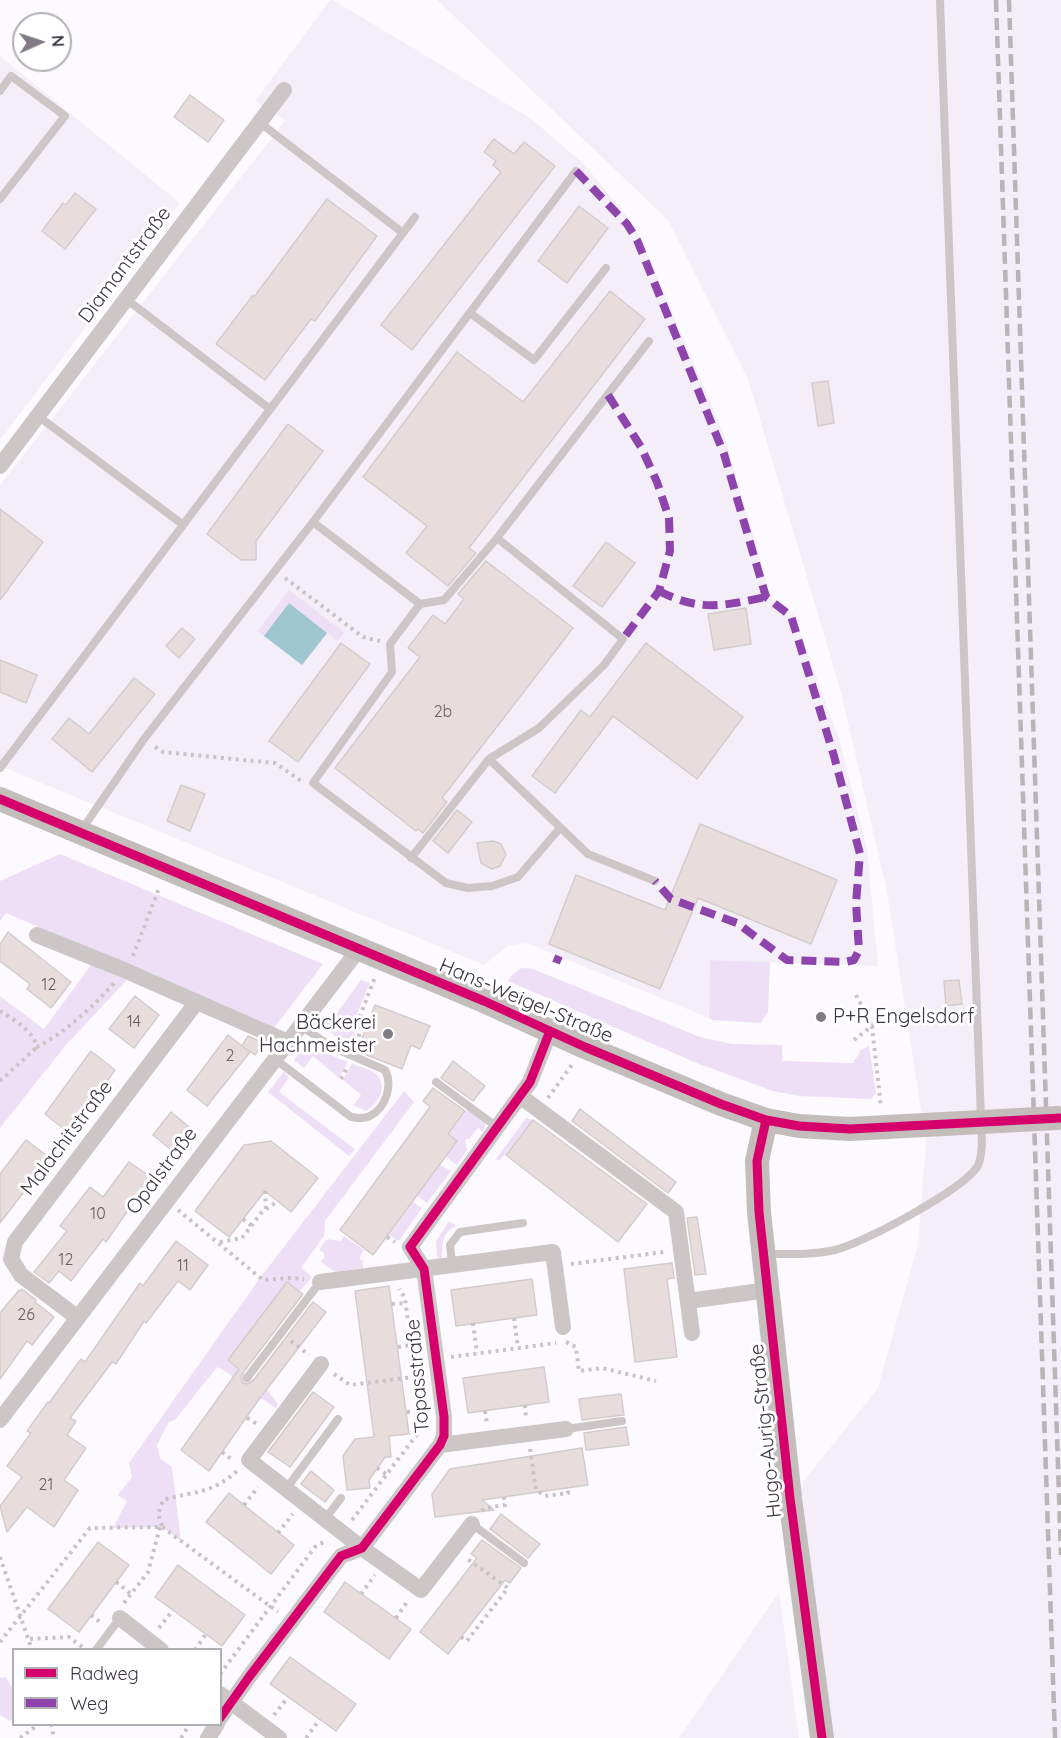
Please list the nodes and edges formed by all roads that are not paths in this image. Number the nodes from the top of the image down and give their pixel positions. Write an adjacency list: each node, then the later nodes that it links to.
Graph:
1 (940, 0): 40 (lane)
2 (284, 90): 4 (street, Diamantstraße)
3 (0, 91): 6 (lane)
4 (259, 122): 8 (lane); 10 (street, Diamantstraße)
5 (576, 171): 11 (lane)
6 (0, 199)
7 (415, 218): 8 (lane)
8 (404, 232): 13 (lane)
9 (606, 268): 11 (lane)
10 (126, 299): 13 (lane); 14 (street, Diamantstraße)
11 (470, 313): 16 (lane)
12 (650, 341): 18 (lane)
13 (270, 409): 17 (lane)
14 (38, 416): 15 (street, Diamantstraße); 17 (lane)
15 (0, 466)
16 (313, 522): 19 (lane); 24 (lane)
17 (182, 524): 21 (lane)
18 (497, 538): 19 (lane); 20 (lane)
19 (420, 604): 25 (lane)
20 (489, 759): 23 (lane); 25 (lane)
21 (0, 768)
22 (0, 799): 24 (street, Hans-Weigel-Straße)
23 (560, 828): 25 (lane); 26 (lane)
24 (81, 832): 28 (street, Hans-Weigel-Straße)
25 (411, 858)
26 (655, 881)
27 (37, 935): 29 (street)
28 (358, 949): 30 (street, Opalstraße); 31 (street, Hans-Weigel-Straße)
29 (196, 1003): 32 (street); 46 (street, Malachitstraße)
30 (301, 1026): 32 (street, Opalstraße); 33 (lane)
31 (550, 1031): 35 (street, Topasstraße); 37 (street, Hans-Weigel-Straße)
32 (288, 1042): 33 (street, Opalstraße)
33 (275, 1059): 46 (street, Opalstraße)
34 (436, 1082): 38 (lane)
35 (520, 1096): 38 (street, Topasstraße); 45 (street)
36 (1061, 1118): 37 (street, Hans-Weigel-Straße, bridge)
37 (766, 1120): 40 (street, Hugo-Aurig-Straße)
38 (497, 1127): 42 (street, Topasstraße)
39 (523, 1223): 41 (lane)
40 (764, 1254): 44 (street, Hugo-Aurig-Straße)
41 (453, 1264): 42 (street); 47 (street)
42 (424, 1269): 43 (street); 55 (street, Topasstraße)
43 (320, 1282): 50 (lane)
44 (768, 1290): 45 (street); 67 (street, Hugo-Aurig-Straße)
45 (688, 1301): 48 (street)
46 (78, 1318): 52 (street, Opalstraße)
47 (563, 1328)
48 (692, 1333)
49 (321, 1364): 56 (street)
50 (247, 1378)
51 (338, 1419): 56 (lane)
52 (0, 1420)
53 (622, 1421): 54 (lane)
54 (566, 1429): 55 (street, Topasstraße)
55 (440, 1445): 60 (street, Topasstraße)
56 (286, 1489): 58 (street)
57 (341, 1498): 58 (lane)
58 (325, 1519): 60 (street)
59 (472, 1524): 60 (street); 61 (lane)
60 (362, 1548): 65 (street, Topasstraße)
61 (524, 1563)
62 (120, 1618): 63 (street); 64 (lane)
63 (157, 1647)
64 (98, 1648)
65 (226, 1698): 66 (street)
66 (279, 1738)
67 (822, 1738)

